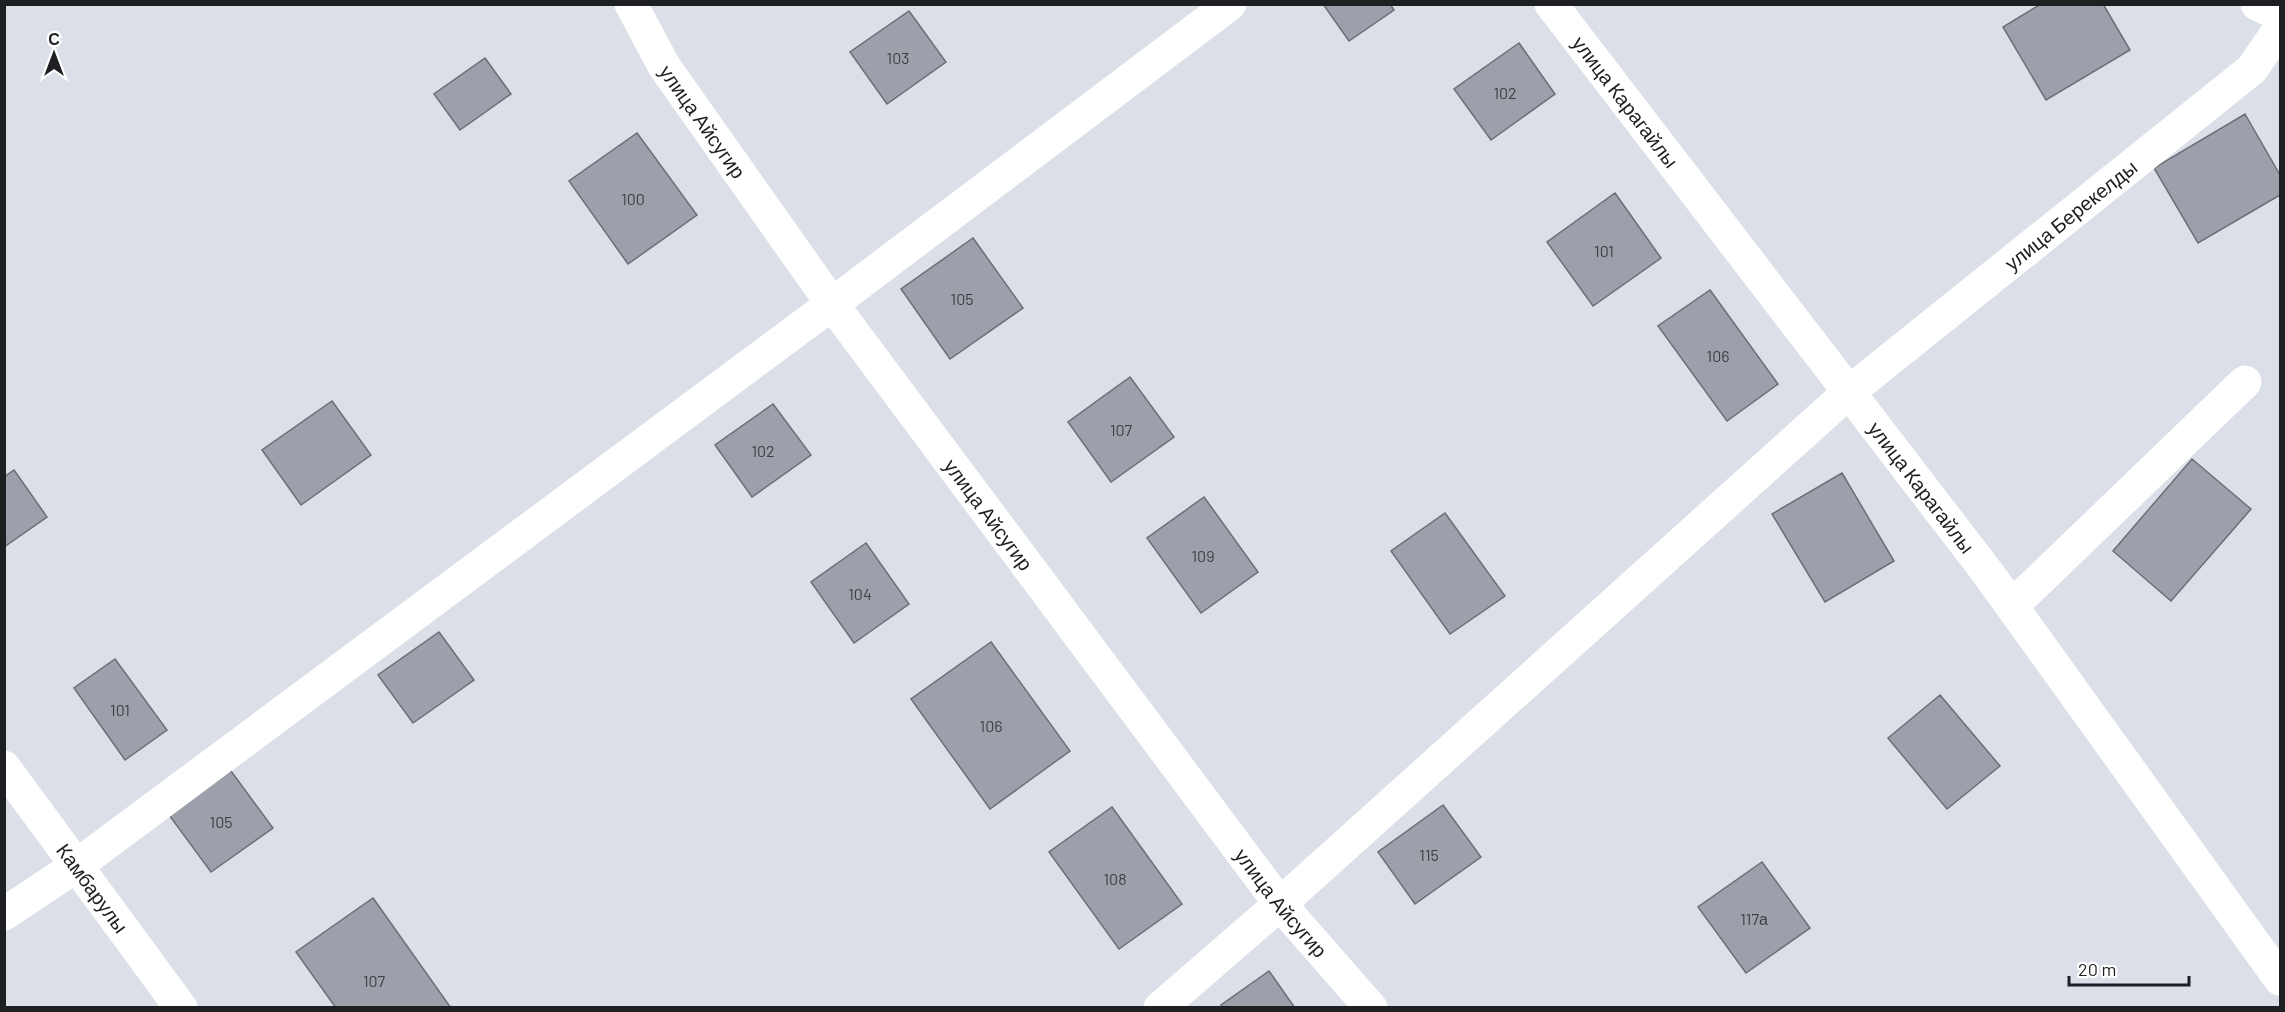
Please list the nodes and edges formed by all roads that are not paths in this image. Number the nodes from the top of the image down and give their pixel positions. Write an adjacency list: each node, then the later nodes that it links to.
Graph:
1 (631, 4): 7 (street, улица Айсугир)
2 (1230, 4): 7 (street)
3 (1551, 4): 9 (street, улица Карагайлы)
4 (2257, 4): 5 (street)
5 (2280, 15)
6 (2280, 28): 9 (street, улица Берекелды)
7 (832, 304): 12 (street); 13 (street, улица Айсугир)
8 (2245, 382): 10 (street)
9 (1849, 392): 10 (street, улица Карагайлы); 13 (street, улица Берекелды)
10 (2012, 606): 15 (street, улица Карагайлы)
11 (4, 767): 12 (street, Камбарулы)
12 (76, 866): 14 (street); 16 (street, Камбарулы)
13 (1280, 904): 17 (street, улица Берекелды); 18 (street, улица Айсугир)
14 (4, 914)
15 (2280, 979)
16 (181, 1008)
17 (1160, 1008)
18 (1371, 1008)

